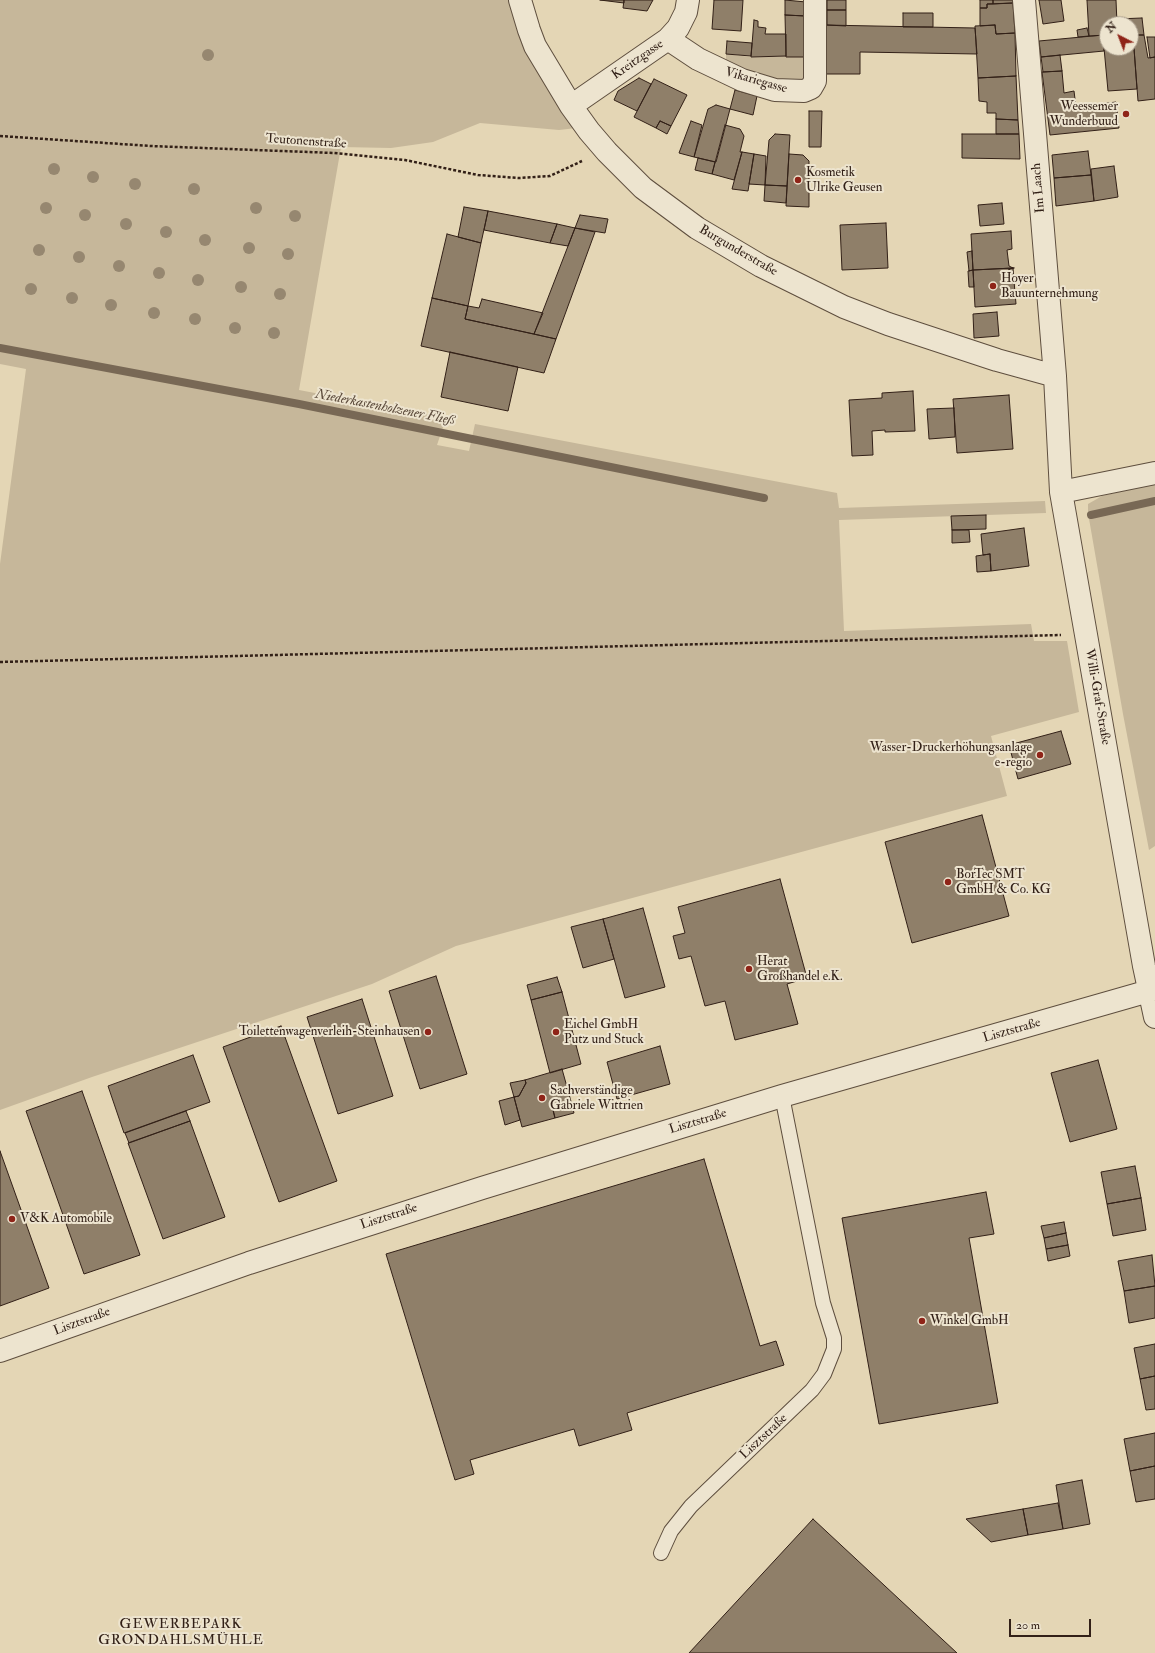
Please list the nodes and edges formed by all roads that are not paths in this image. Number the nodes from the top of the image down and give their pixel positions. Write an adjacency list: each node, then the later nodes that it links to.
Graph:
1 (520, 0): 6 (street, Burgunderstraße)
2 (688, 0): 5 (street, Kreitzgasse)
3 (815, 0): 5 (street, Vikariegasse)
4 (1024, 0): 7 (street, Im Laach)
5 (668, 39): 6 (street, Kreitzgasse)
6 (571, 106): 7 (street, Burgunderstraße)
7 (1055, 376): 9 (street, Willi-Graf-Straße)
8 (1155, 472): 9 (street)
9 (1061, 492): 10 (street, Willi-Graf-Straße)
10 (1150, 991): 11 (street, Willi-Graf-Straße); 12 (street, Lisztstraße)
11 (1155, 1016)
12 (782, 1096): 13 (street, Lisztstraße); 14 (lane, Lisztstraße)
13 (0, 1351)
14 (661, 1553)

